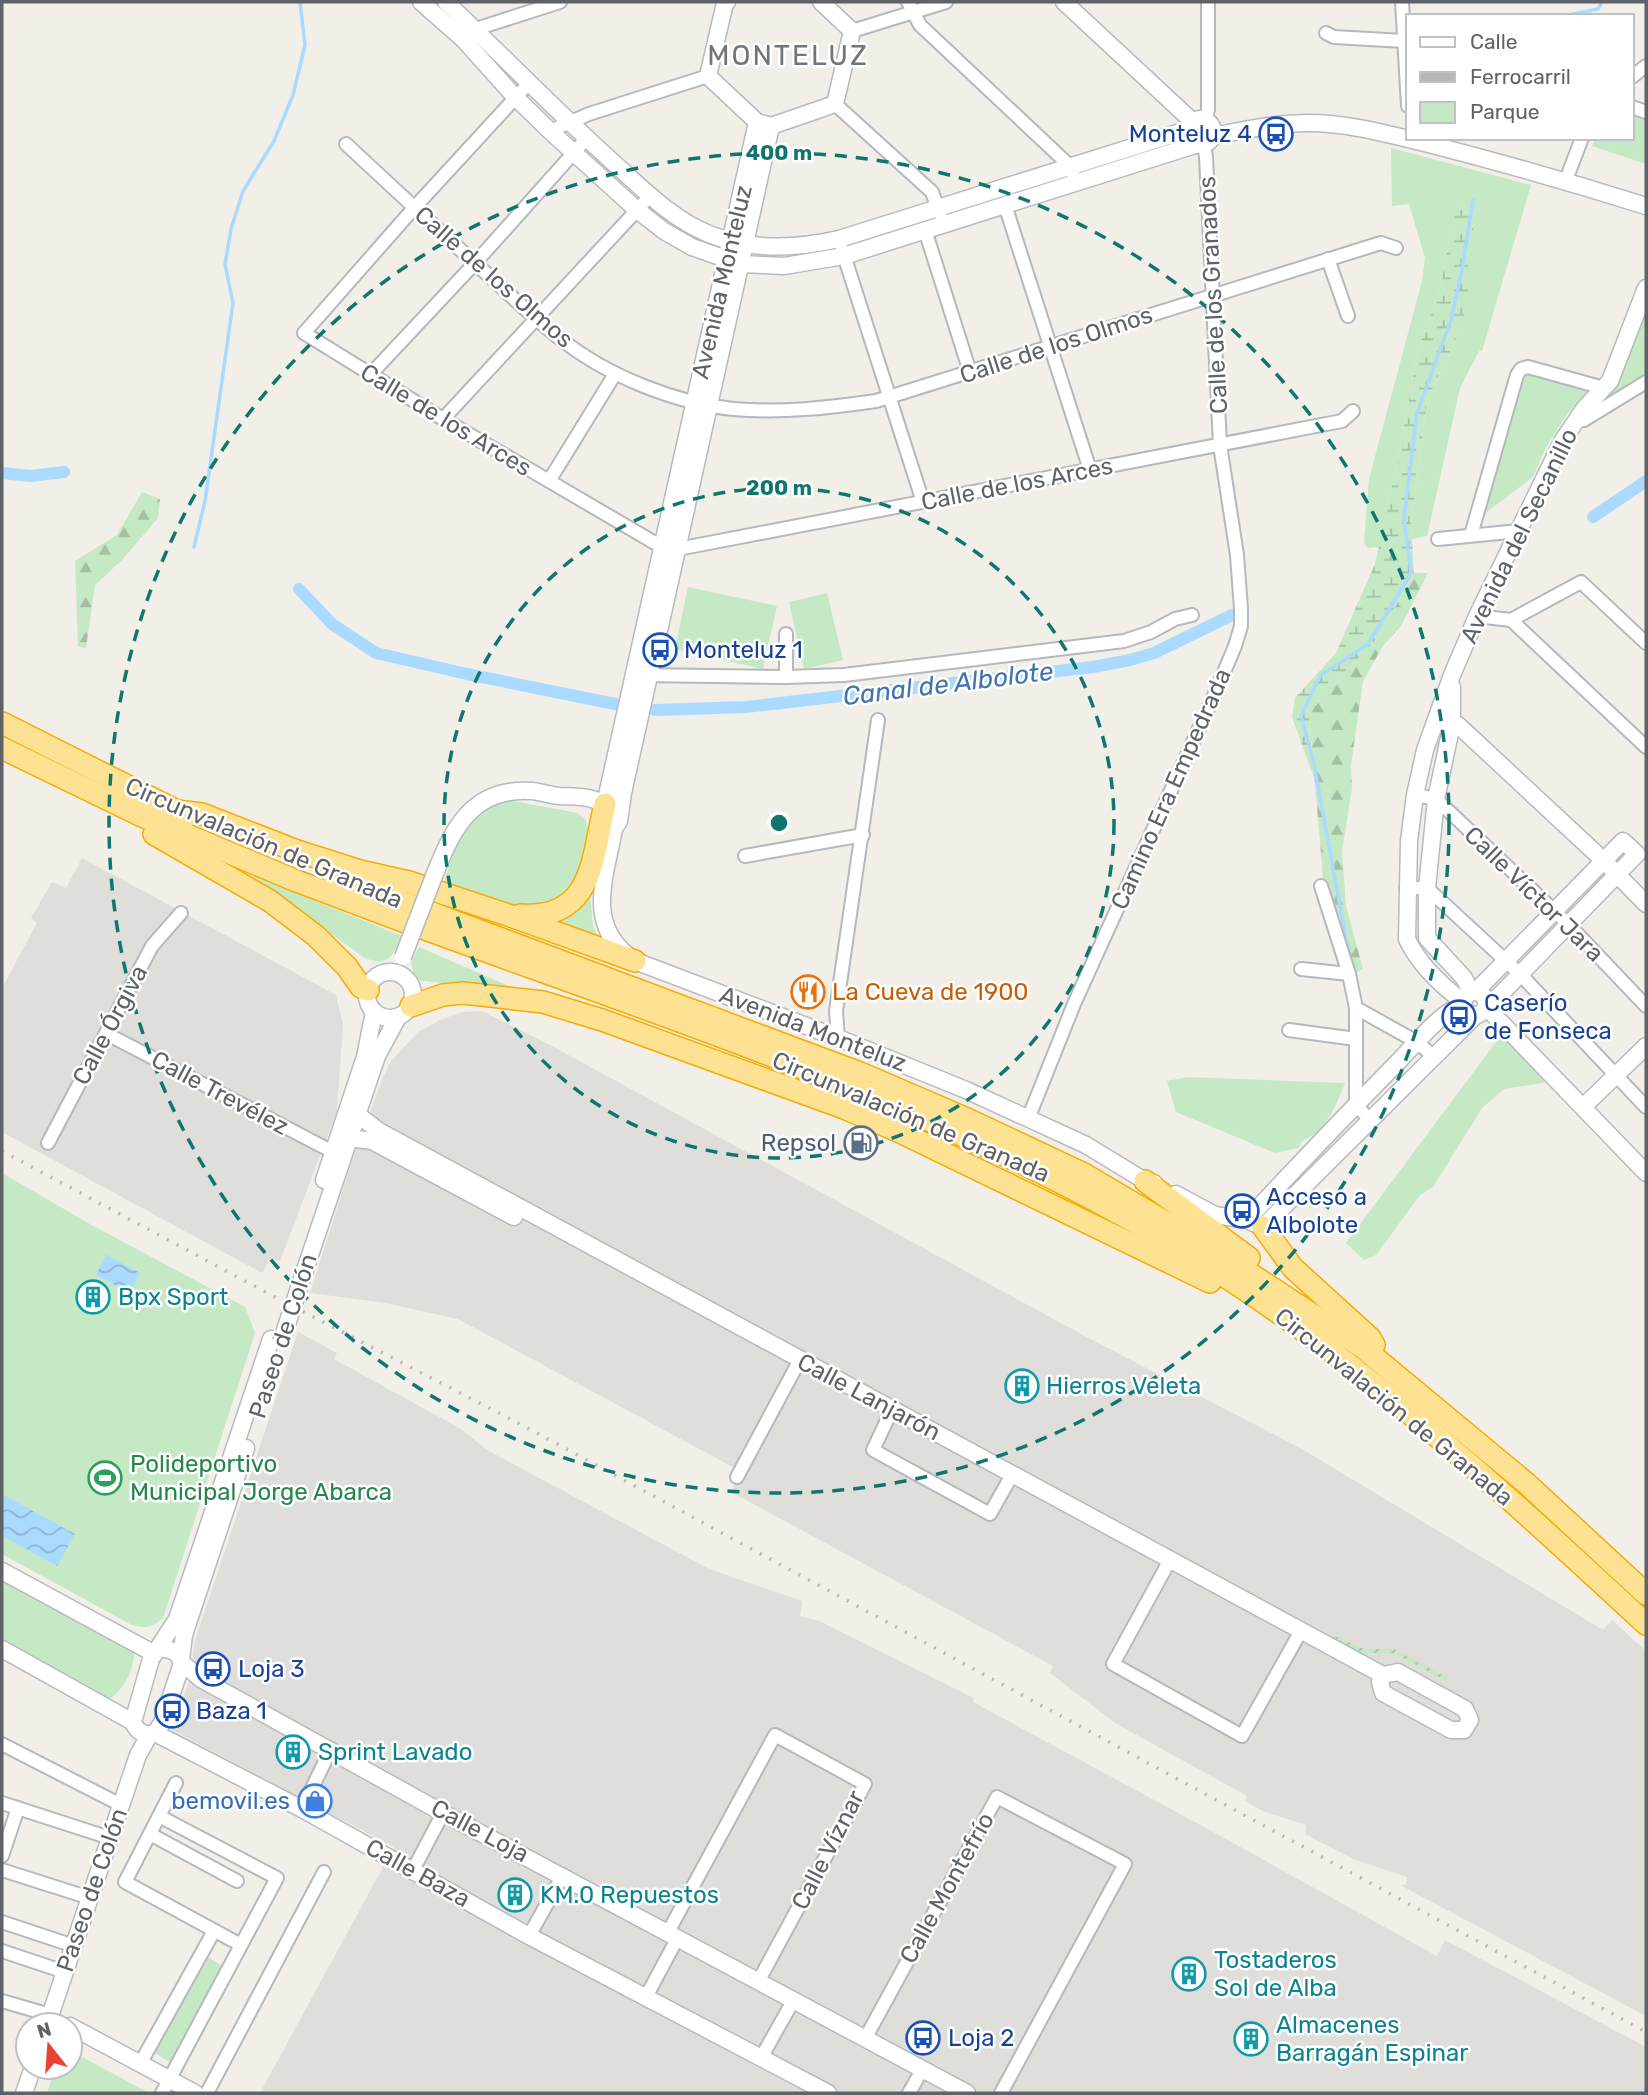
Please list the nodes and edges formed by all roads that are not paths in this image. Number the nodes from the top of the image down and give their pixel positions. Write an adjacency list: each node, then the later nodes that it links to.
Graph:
1 (421, 2): 13 (street)
2 (446, 2): 13 (street)
3 (560, 2): 13 (street)
4 (725, 2): 16 (street)
5 (821, 2): 11 (street)
6 (946, 2): 10 (street)
7 (1065, 2): 24 (street)
8 (1208, 2): 24 (street, Calle de los Granados)
9 (1402, 2): 14 (street)
10 (910, 7): 11 (street); 31 (street)
11 (852, 31): 19 (street)
12 (1326, 33): 14 (street)
13 (470, 35): 17 (street); 18 (street)
14 (1404, 41): 15 (street)
15 (1406, 74)
16 (708, 76): 20 (street); 21 (street)
17 (528, 84): 18 (street); 20 (street)
18 (514, 97): 23 (street); 38 (street)
19 (835, 104): 21 (street); 39 (street)
20 (568, 122): 23 (street); 25 (street)
21 (764, 124): 44 (street, Avenida Monteluz)
22 (1406, 130): 24 (street)
23 (550, 131): 30 (street)
24 (1201, 132): 31 (street); 33 (street); 51 (street, Calle de los Granados)
25 (586, 139): 30 (street); 34 (street)
26 (1437, 140): 37 (street)
27 (1449, 140): 32 (street)
28 (1581, 140): 32 (street)
29 (346, 144): 38 (street, Calle de los Olmos)
30 (573, 152): 40 (street); 49 (street)
31 (1070, 166): 33 (street); 39 (street)
32 (1569, 172): 35 (street)
33 (1076, 183): 36 (street)
34 (650, 195): 40 (street); 44 (street)
35 (1646, 195)
36 (1005, 205): 41 (street); 54 (street)
37 (1646, 206)
38 (414, 208): 49 (street, Calle de los Olmos); 57 (street, Calle de los Arces)
39 (938, 208): 41 (street); 43 (street)
40 (637, 210): 48 (street); 53 (street)
41 (943, 225): 42 (street)
42 (925, 230): 46 (street); 55 (street)
43 (839, 239): 44 (street); 46 (street)
44 (738, 243): 48 (street, Avenida Monteluz)
45 (1396, 248): 47 (street, Calle de los Olmos)
46 (844, 256): 48 (street); 60 (street)
47 (1328, 259): 51 (street, Calle de los Olmos); 52 (street)
48 (733, 262): 61 (street, Avenida Monteluz)
49 (475, 263): 53 (street, Calle de los Olmos); 57 (street)
50 (1645, 294): 59 (street, Avenida del Secanillo)
51 (1214, 295): 54 (street, Calle de los Olmos); 65 (street, Calle de los Granados)
52 (1348, 316)
53 (536, 318): 56 (street, Calle de los Olmos); 63 (street)
54 (1049, 346): 55 (street, Calle de los Olmos); 66 (street)
55 (970, 372): 60 (street, Calle de los Olmos)
56 (615, 374): 61 (street, Calle de los Olmos); 67 (street)
57 (370, 375): 63 (street, Calle de los Arces)
58 (1646, 382): 64 (street)
59 (1604, 388): 64 (street, Avenida del Secanillo); 70 (street)
60 (889, 398): 61 (street, Calle de los Olmos); 68 (street)
61 (702, 403): 72 (street, Avenida Monteluz)
62 (1353, 411): 65 (street, Calle de los Arces)
63 (443, 419): 67 (street, Calle de los Arces)
64 (1577, 420): 69 (street, Avenida del Secanillo)
65 (1220, 444): 66 (street, Calle de los Arces); 129 (street, Camino Era Empedrada)
66 (1090, 470): 68 (street, Calle de los Arces)
67 (549, 481): 72 (street, Calle de los Arces)
68 (923, 502): 72 (street, Calle de los Arces)
69 (1519, 531): 70 (street); 73 (street, Avenida del Secanillo)
70 (1471, 534): 71 (street)
71 (1438, 539)
72 (670, 547): 78 (street, Avenida Monteluz)
73 (1478, 614): 75 (street); 81 (street, Avenida del Secanillo)
74 (1192, 615): 79 (street)
75 (1511, 620): 77 (street); 83 (street)
76 (786, 634): 79 (street)
77 (1646, 643)
78 (641, 675): 79 (street); 88 (street, Avenida Monteluz)
79 (786, 677)
80 (878, 720): 91 (street)
81 (1444, 722): 86 (street, Avenida del Secanillo); 87 (street, Avenida del Secanillo); 93 (street)
82 (2, 723): 89 (highway, Circunvalación de Granada)
83 (1646, 747)
84 (2, 748): 85 (highway, Circunvalación de Granada)
85 (88, 790): 102 (highway, Circunvalación de Granada); 110 (highway)
86 (1415, 795): 87 (street); 96 (street, Avenida del Secanillo)
87 (1436, 799): 97 (street, Avenida del Secanillo); 99 (street, Calle Víctor Jara)
88 (604, 802): 90 (highway); 90 (street, Avenida Monteluz); 107 (street, bridge)
89 (176, 811): 101 (highway); 102 (highway, Circunvalación de Granada)
90 (606, 831): 101 (highway); 105 (street, Avenida Monteluz)
91 (863, 835): 92 (street); 118 (street)
92 (745, 856)
93 (1603, 860): 94 (street); 94 (street); 99 (street)
94 (1618, 874): 98 (street); 103 (street)
95 (1321, 886): 108 (street)
96 (1406, 888): 97 (street); 111 (street, Avenida del Secanillo)
97 (1427, 888): 104 (street); 111 (street, Avenida del Secanillo)
98 (1646, 904)
99 (1553, 911): 103 (street, Calle Víctor Jara); 104 (street)
100 (181, 913): 117 (street, Calle Órgiva)
101 (508, 915): 105 (highway)
102 (420, 917): 140 (highway, Circunvalación de Granada); 141 (highway, Circunvalación de Granada)
103 (1568, 924): 109 (street); 112 (street, Calle Víctor Jara)
104 (1506, 960): 109 (street); 111 (street)
105 (635, 961): 118 (street, Avenida Monteluz)
106 (1301, 969): 108 (street)
107 (398, 974): 110 (street); 114 (street)
108 (1349, 974): 113 (street)
109 (1520, 974): 111 (street); 124 (street)
110 (368, 990): 115 (street)
111 (1475, 1002): 120 (street); 122 (street); 127 (street)
112 (1646, 1006)
113 (1356, 1008): 119 (street); 120 (street)
114 (404, 1011): 115 (street); 128 (street, Paseo de Colón); 140 (highway)
115 (374, 1012): 135 (street, Paseo de Colón)
116 (1289, 1030): 119 (street)
117 (107, 1034): 133 (street, Calle Órgiva); 135 (street, Calle Trevélez)
118 (838, 1038): 129 (street, Avenida Monteluz)
119 (1356, 1039): 125 (street)
120 (1417, 1042): 122 (street); 125 (street)
121 (1646, 1046): 124 (street)
122 (1433, 1056): 130 (street)
123 (1646, 1060): 124 (street)
124 (1619, 1078): 126 (street); 127 (street)
125 (1356, 1105): 130 (street); 131 (street)
126 (1646, 1107)
127 (1586, 1110): 136 (street)
128 (358, 1115): 132 (street, Paseo de Colón); 148 (street, Calle Lanjarón)
129 (1028, 1119): 137 (street, Avenida Monteluz)
130 (1370, 1120): 134 (street)
131 (1328, 1133): 134 (street); 138 (street)
132 (350, 1138): 139 (street, Paseo de Colón); 143 (street, Calle Lanjarón)
133 (48, 1143)
134 (1343, 1147): 138 (street)
135 (333, 1152): 139 (street, Paseo de Colón)
136 (1646, 1173)
137 (1145, 1181): 138 (street, Avenida Monteluz); 141 (highway)
138 (1255, 1224): 144 (highway)
139 (301, 1266): 142 (street, Paseo de Colón, bridge)
140 (1298, 1326): 151 (highway, Circunvalación de Granada)
141 (1336, 1330): 144 (highway, Circunvalación de Granada)
142 (276, 1340): 154 (street, Paseo de Colón); 155 (street, Paseo de Colón)
143 (796, 1367): 145 (street, Calle Lanjarón); 146 (street)
144 (1388, 1367): 150 (highway, Circunvalación de Granada)
145 (888, 1418): 147 (street, Calle Lanjarón); 147 (street, Calle Lanjarón)
146 (737, 1477)
147 (1009, 1482): 148 (street, Calle Lanjarón)
148 (1167, 1563): 152 (street, Calle Lanjarón); 152 (street); 156 (street, Calle Lanjarón)
149 (2, 1571): 154 (street, Calle Loja)
150 (1646, 1594)
151 (1646, 1624)
152 (1297, 1639): 156 (street, Calle Lanjarón)
153 (2, 1649): 157 (street, Calle Baza)
154 (156, 1651): 155 (street, Calle Loja); 157 (street, Paseo de Colón)
155 (181, 1661): 157 (street, Paseo de Colón); 159 (street, Calle Loja)
156 (1382, 1679): 156 (street, Calle Lanjarón)
157 (144, 1730): 162 (street, Paseo de Colón); 164 (street, Calle Baza)
158 (2, 1744): 162 (street)
159 (331, 1749): 164 (street); 165 (street, Calle Loja)
160 (176, 1783): 166 (street)
161 (2, 1803): 163 (street)
162 (121, 1805): 168 (street, Paseo de Colón)
163 (18, 1808): 168 (street); 169 (street)
164 (302, 1809): 171 (street, Calle Baza)
165 (443, 1813): 171 (street); 173 (street, Calle Loja)
166 (159, 1816): 167 (street); 180 (street)
167 (150, 1834): 174 (street); 177 (street)
168 (110, 1838): 175 (street, Paseo de Colón)
169 (2, 1856)
170 (2, 1870): 175 (street)
171 (413, 1870): 178 (street, Calle Baza)
172 (324, 1872): 197 (street)
173 (563, 1875): 178 (street); 179 (street, Calle Loja)
174 (237, 1881)
175 (90, 1898): 181 (street, Paseo de Colón)
176 (2, 1922): 181 (street)
177 (215, 1931): 180 (street); 193 (street)
178 (530, 1936): 185 (street, Calle Baza)
179 (672, 1936): 184 (street, Calle Loja); 184 (street, Calle Víznar); 185 (street)
180 (242, 1945): 195 (street)
181 (74, 1946): 183 (street, Paseo de Colón)
182 (2, 1951): 183 (street)
183 (65, 1972): 189 (street, Paseo de Colón)
184 (758, 1982): 187 (street, Calle Loja)
185 (646, 1997): 192 (street, Calle Baza)
186 (2, 2001): 188 (street)
187 (793, 2001): 191 (street, Calle Loja); 192 (street)
188 (27, 2011)
189 (52, 2011)
190 (84, 2033): 193 (street)
191 (865, 2039): 194 (street, Calle Loja); 201 (street, Calle Montefrío)
192 (761, 2058): 198 (street, Calle Baza)
193 (140, 2064): 195 (street)
194 (922, 2070): 199 (street); 200 (street, Calle Loja)
195 (165, 2086): 196 (street)
196 (195, 2093)
197 (207, 2093)
198 (828, 2093)
199 (909, 2093)
200 (967, 2093)
201 (1001, 2093)

